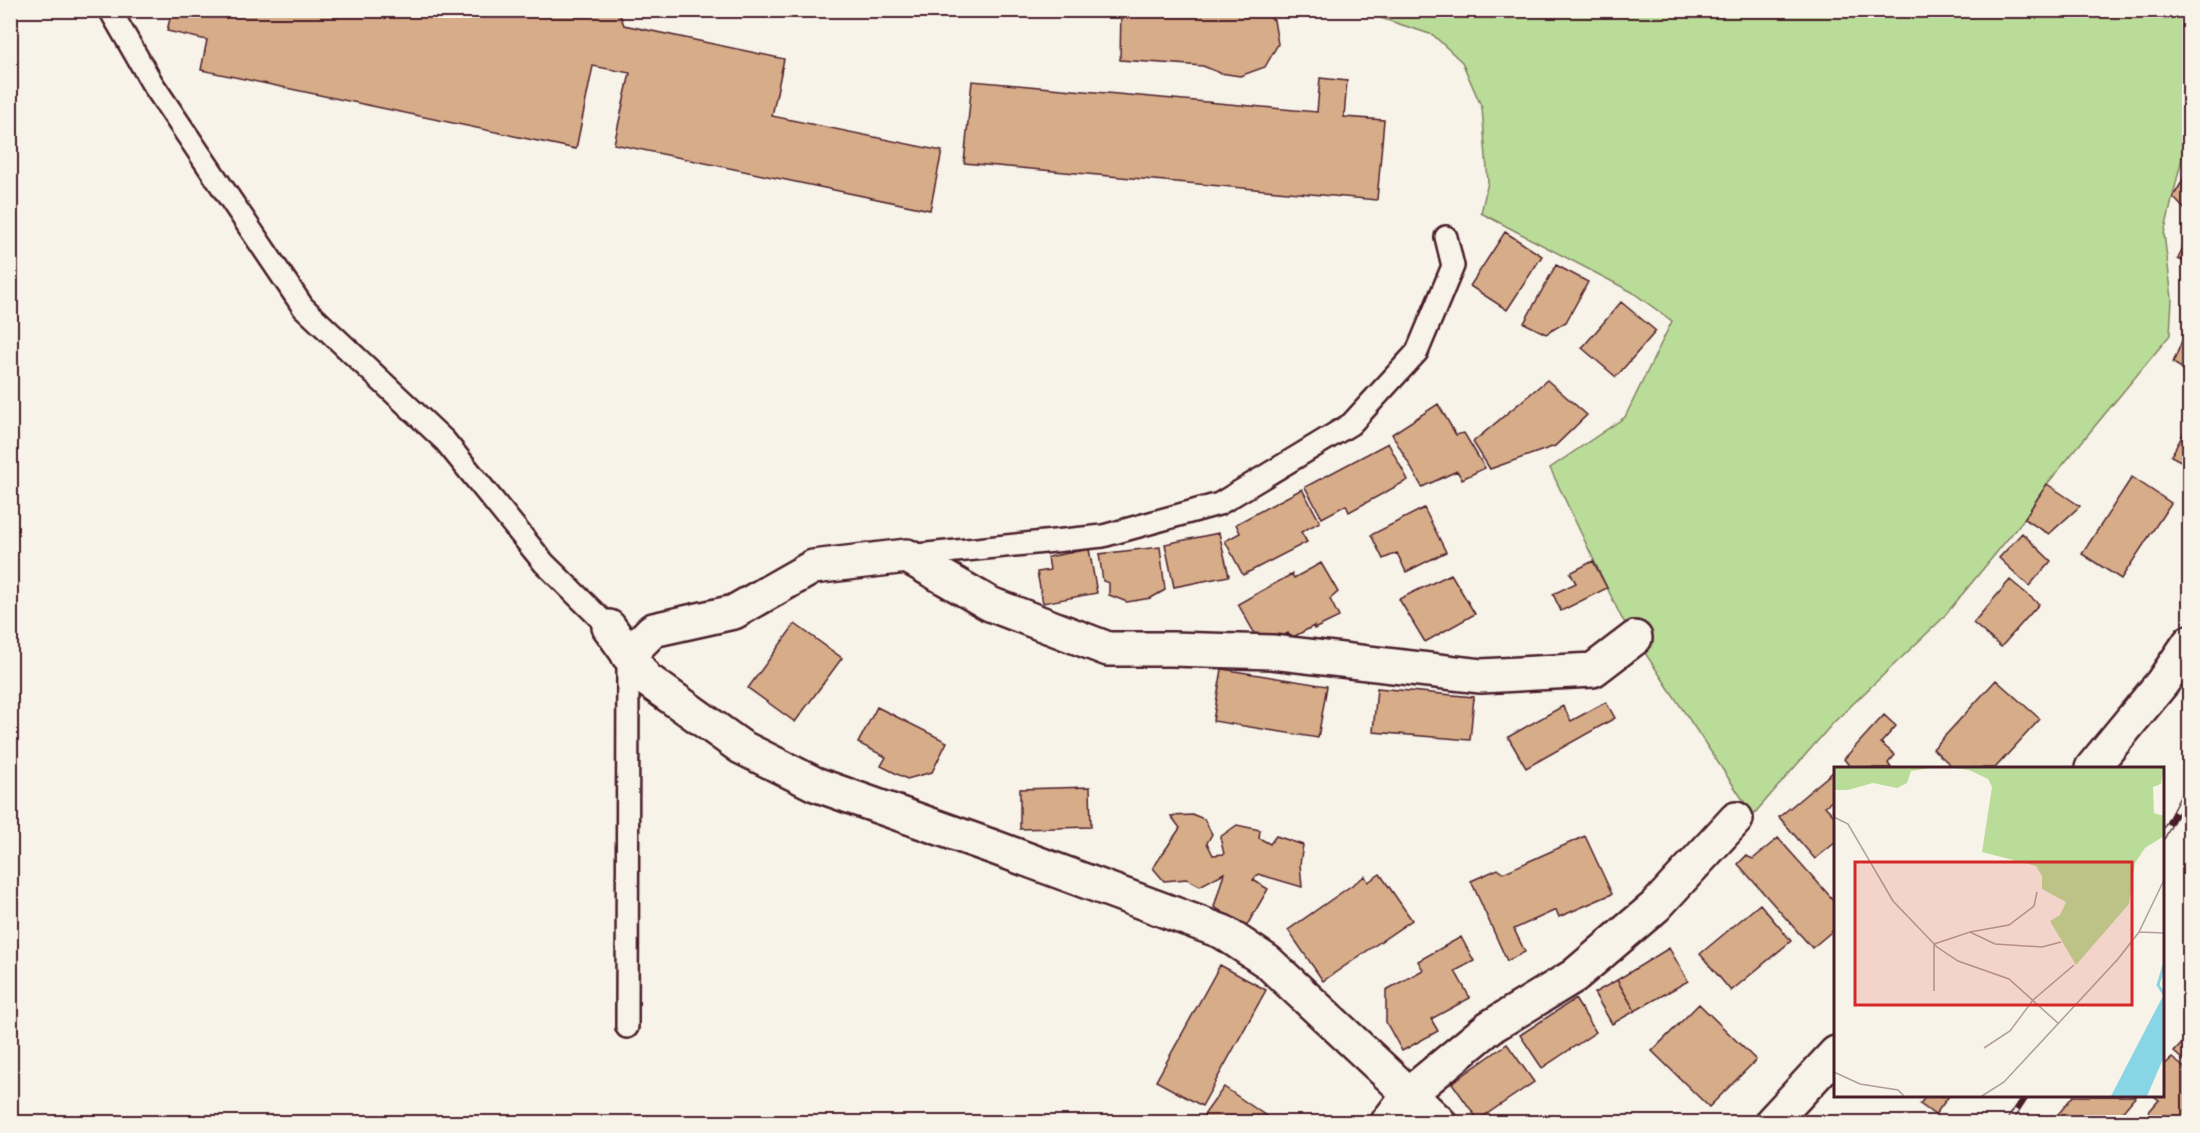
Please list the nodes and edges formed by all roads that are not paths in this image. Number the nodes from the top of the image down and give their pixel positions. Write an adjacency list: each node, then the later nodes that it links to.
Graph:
1 (110, 10): 4 (lane)
2 (1446, 237): 3 (lane)
3 (907, 556): 5 (street); 7 (street)
4 (609, 627): 7 (street)
5 (1635, 638)
6 (2190, 642): 8 (street)
7 (628, 655): 10 (lane); 12 (street)
8 (2093, 767)
9 (1736, 819): 12 (street)
10 (627, 1027)
11 (1834, 1055): 15 (street)
12 (1409, 1094): 13 (street); 14 (street)
13 (1388, 1122)
14 (1439, 1122)
15 (1772, 1122)

